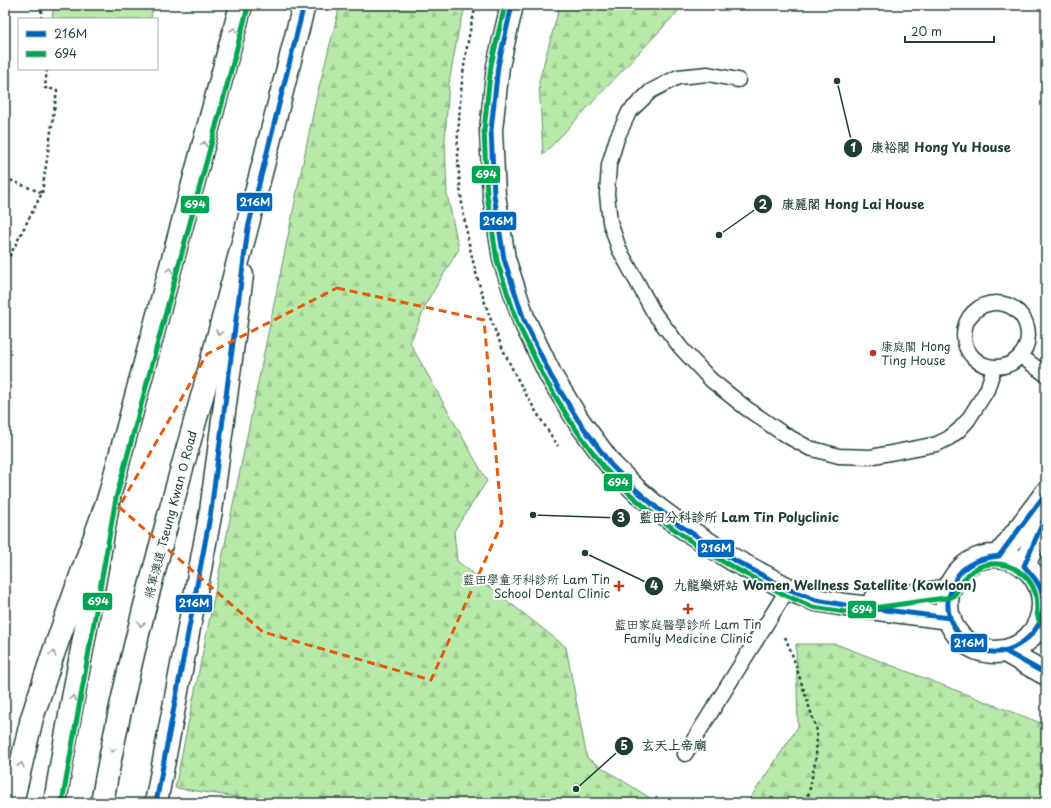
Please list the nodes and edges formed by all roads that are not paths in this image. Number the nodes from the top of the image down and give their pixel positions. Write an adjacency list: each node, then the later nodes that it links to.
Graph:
1 (241, 5): 10 (main road, one-way to 1)
2 (304, 5): 5 (main road, 將軍澳道 Tseung Kwan O Road)
3 (512, 5): 14 (main road)
4 (738, 80): 7 (lane)
5 (248, 228): 24 (main road, 將軍澳道 Tseung Kwan O Road, one-way to 24); 25 (main road, 將軍澳道 Tseung Kwan O Road)
6 (1021, 356): 7 (lane); 7 (lane); 8 (lane)
7 (994, 368)
8 (1046, 375)
9 (1046, 493): 12 (main road)
10 (110, 497): 22 (main road, one-way to 10); 23 (main road, one-way to 10)
11 (1046, 515): 13 (main road)
12 (999, 556): 13 (main road); 15 (main road)
13 (1024, 566): 17 (main road)
14 (788, 589): 16 (main road); 21 (lane)
15 (950, 590): 16 (main road); 18 (main road)
16 (846, 605): 18 (main road)
17 (1044, 616): 19 (main road)
18 (950, 618): 19 (main road)
19 (1005, 651): 20 (main road)
20 (1046, 674)
21 (685, 754)
22 (12, 803)
23 (55, 803)
24 (102, 803)
25 (156, 803)

